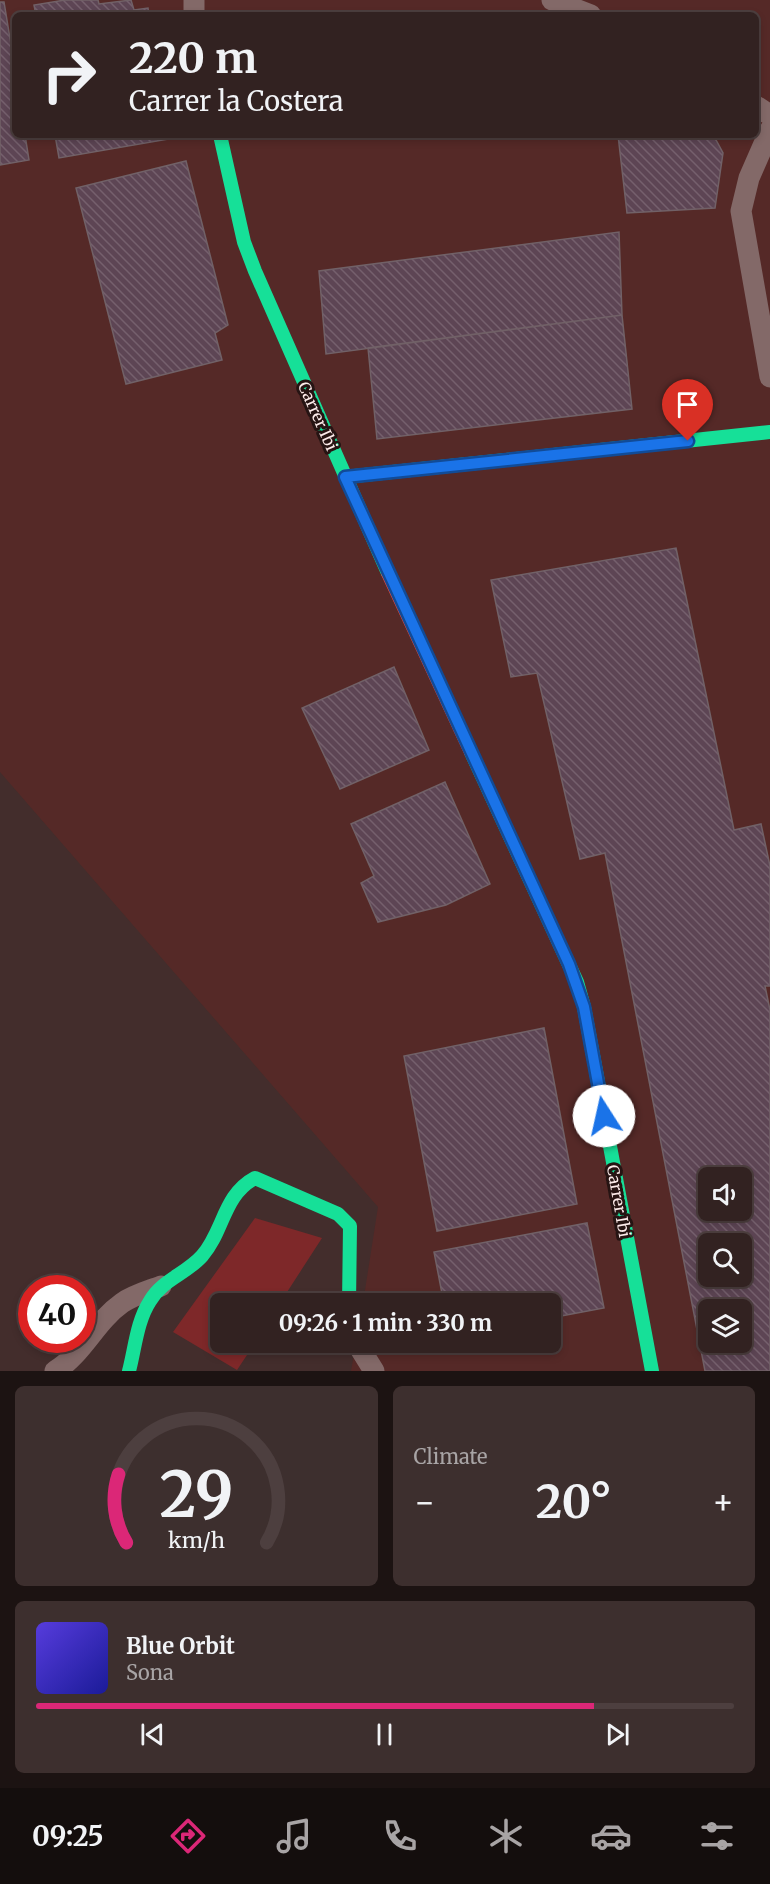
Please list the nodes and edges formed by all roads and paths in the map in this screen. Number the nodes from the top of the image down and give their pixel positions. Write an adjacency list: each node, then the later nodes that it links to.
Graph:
1 (552, 0): 2 (street)
2 (583, 12)
3 (770, 130): 5 (street)
4 (221, 138): 7 (street, Carrer Ibi)
5 (770, 377)
6 (770, 432): 7 (street)
7 (345, 477): 14 (street, Carrer Ibi)
8 (164, 1285): 9 (street); 11 (street); 12 (street)
9 (349, 1293)
10 (363, 1353): 13 (street)
11 (55, 1371)
12 (129, 1371)
13 (374, 1371)
14 (652, 1371)

